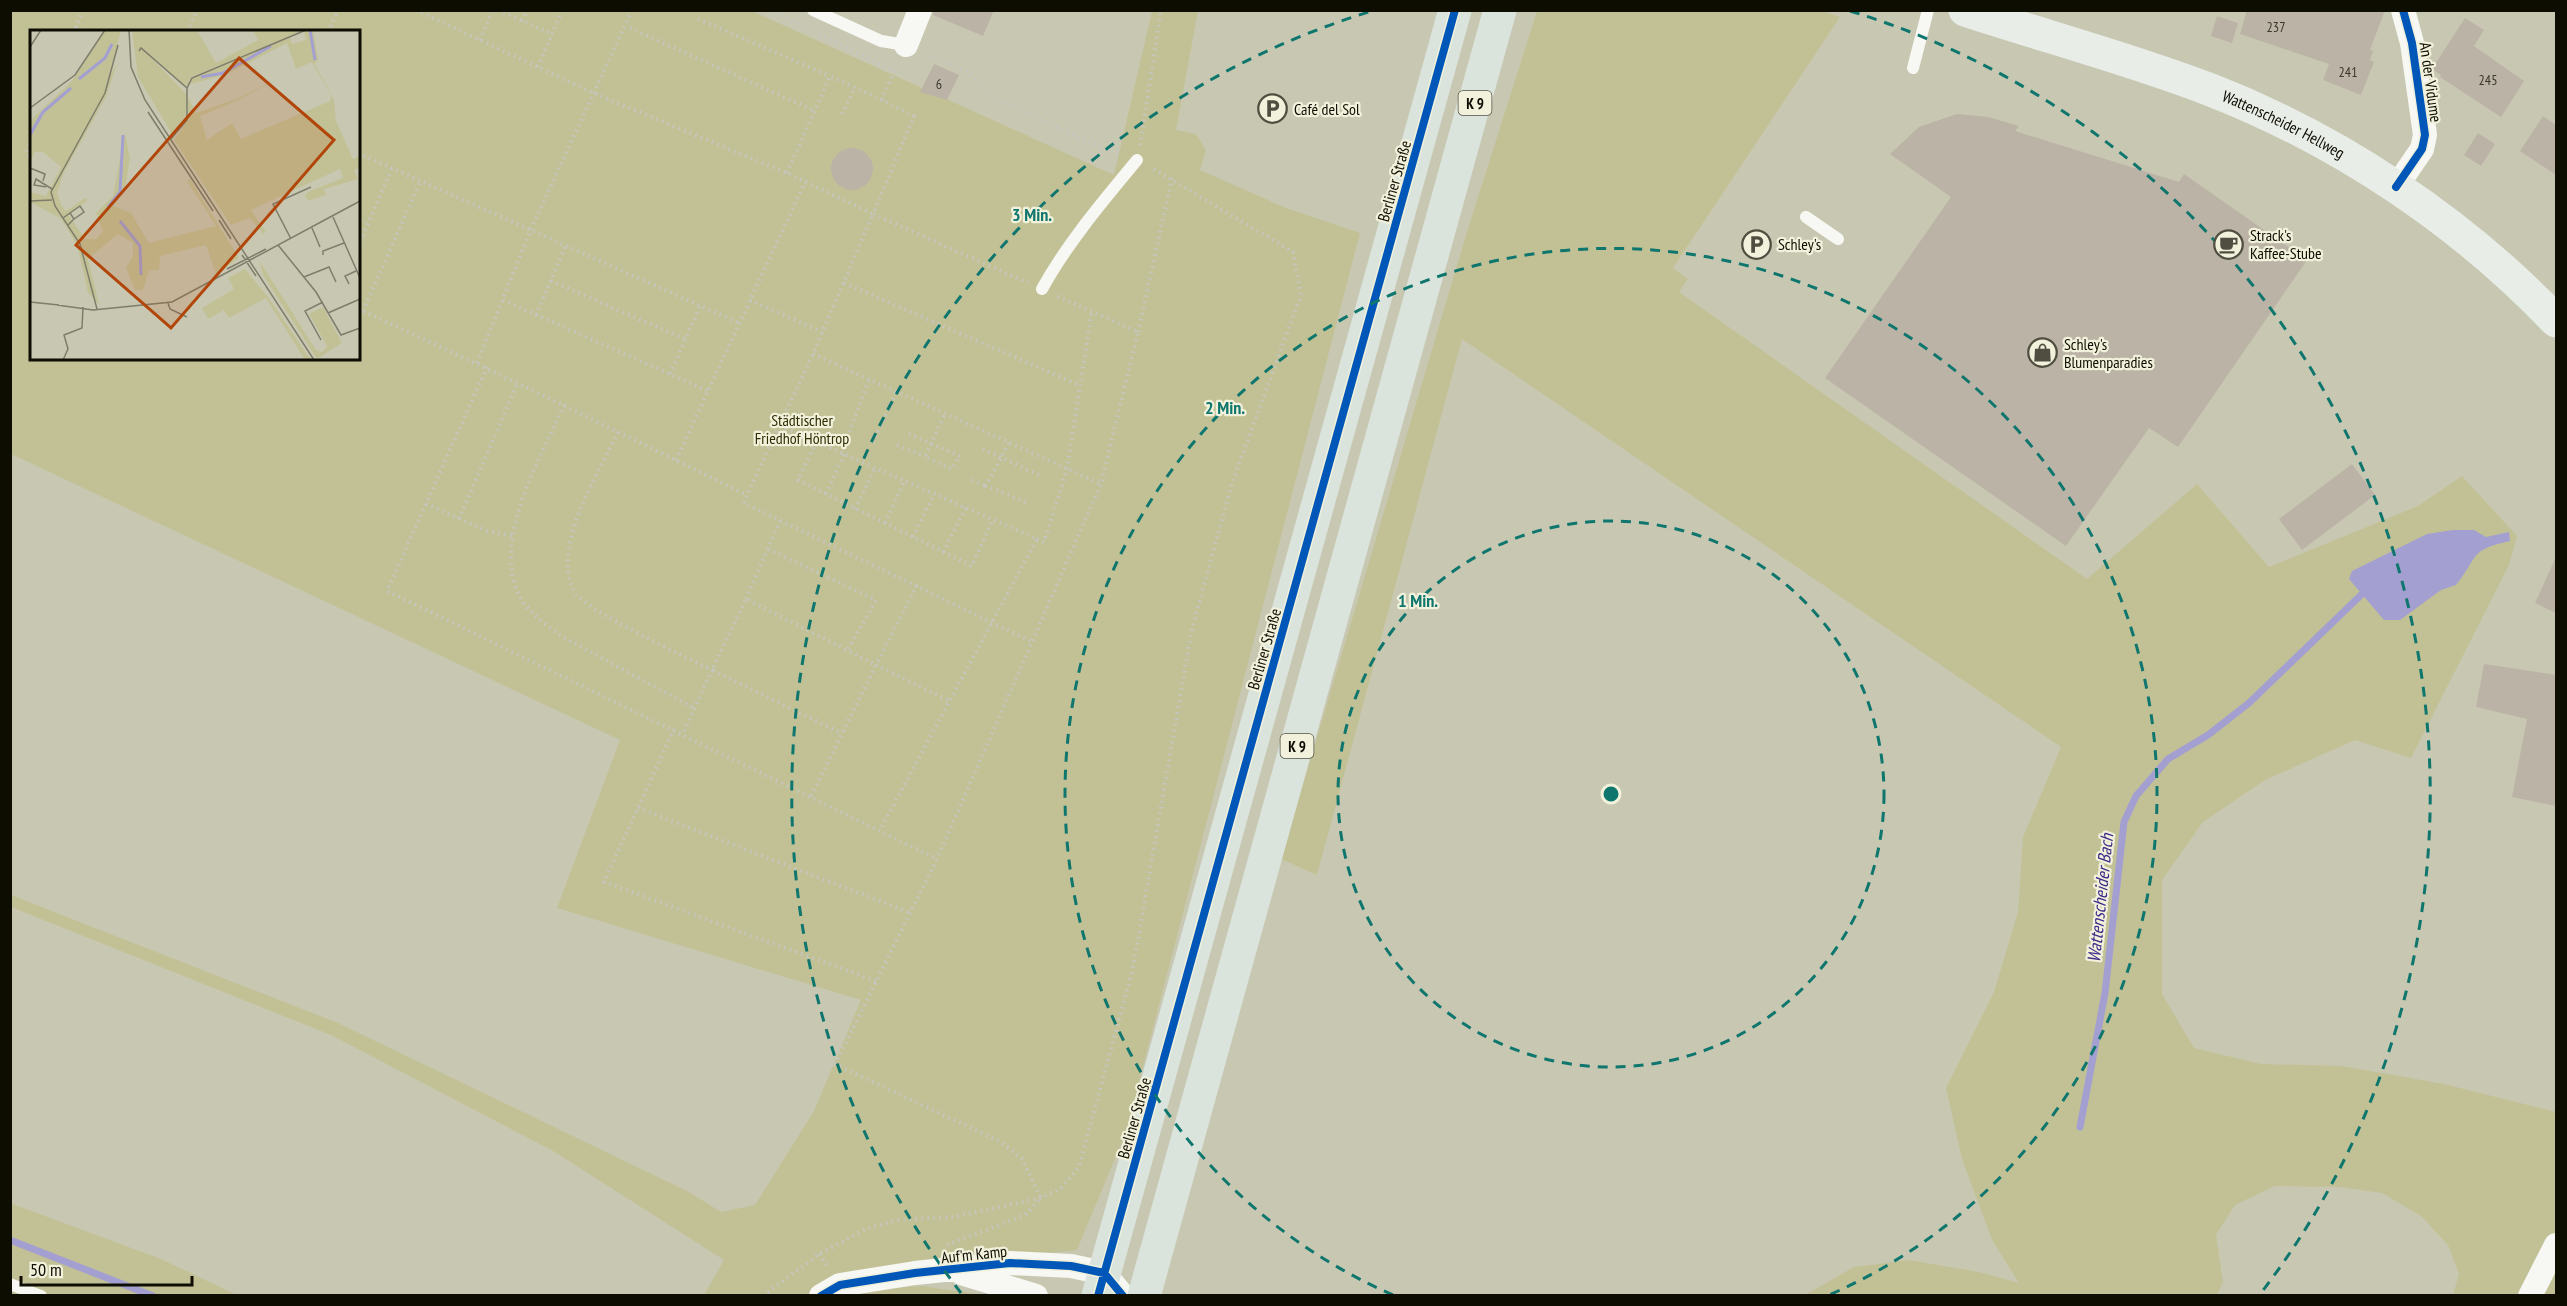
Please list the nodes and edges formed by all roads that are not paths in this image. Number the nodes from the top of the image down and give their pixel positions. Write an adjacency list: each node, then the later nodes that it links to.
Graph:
1 (813, 10): 8 (lane)
2 (920, 10): 8 (street)
3 (1455, 10): 19 (main road, Berliner Straße / K 9)
4 (1500, 10): 23 (main road, K 9)
5 (1928, 10): 9 (lane)
6 (1965, 10): 11 (main road, Wattenscheider Hellweg)
7 (2403, 10): 11 (street, An der Vidume)
8 (906, 45)
9 (1912, 68)
10 (1137, 160): 14 (lane)
11 (2396, 187): 15 (main road, Wattenscheider Hellweg)
12 (1806, 217): 13 (lane)
13 (1838, 239)
14 (1042, 289)
15 (2556, 321)
16 (2556, 1245): 24 (street)
17 (953, 1270): 19 (street, Auf'm Kamp); 21 (street, Auf'm Kamp); 22 (street, Auf'm Kamp)
18 (10, 1284): 20 (lane)
19 (1108, 1288)
20 (41, 1296)
21 (821, 1296)
22 (1036, 1296)
23 (1144, 1296)
24 (2530, 1296)

